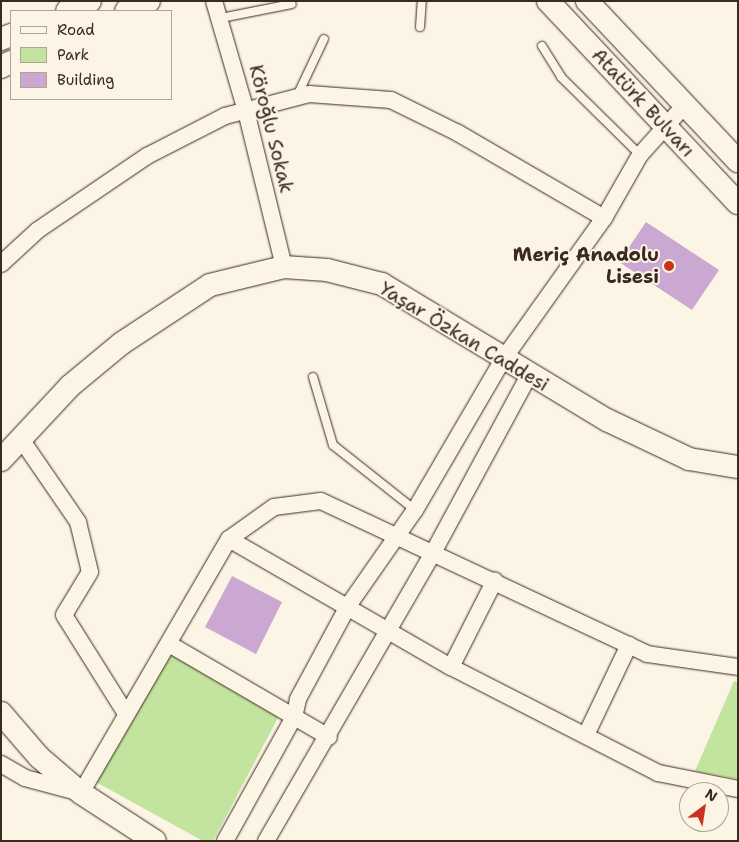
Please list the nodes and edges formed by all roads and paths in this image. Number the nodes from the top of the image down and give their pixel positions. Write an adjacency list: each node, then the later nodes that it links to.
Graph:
1 (90, 1): 8 (main road)
2 (149, 1): 9 (main road)
3 (214, 1): 10 (street, Köroğlu Sokak)
4 (422, 1): 11 (lane)
5 (548, 1): 17 (main road, Atatürk Bulvarı)
6 (587, 1): 15 (main road, Atatürk Bulvarı)
7 (292, 4): 10 (lane)
8 (69, 10)
9 (128, 10)
10 (221, 18): 16 (street, Köroğlu Sokak)
11 (420, 26)
12 (324, 39): 14 (lane)
13 (542, 46): 18 (lane)
14 (296, 98): 16 (street); 21 (street)
15 (684, 107): 17 (street); 19 (main road, Atatürk Bulvarı)
16 (246, 111): 22 (street); 23 (street, Köroğlu Sokak)
17 (664, 126): 18 (street); 20 (main road, Atatürk Bulvarı)
18 (640, 155): 21 (street)
19 (738, 161)
20 (738, 203)
21 (604, 218): 24 (street)
22 (1, 264)
23 (284, 267): 24 (main road, Yaşar Özkan Caddesi); 27 (main road, Yaşar Özkan Caddesi)
24 (502, 361): 26 (main road, Yaşar Özkan Caddesi); 30 (street)
25 (313, 376): 30 (lane)
26 (528, 377): 29 (main road, Yaşar Özkan Caddesi); 33 (street)
27 (21, 439): 28 (main road, Yaşar Özkan Caddesi); 42 (street)
28 (1, 460)
29 (738, 468)
30 (415, 510): 31 (street)
31 (397, 534): 32 (street); 33 (street); 35 (street)
32 (230, 539): 35 (street); 37 (street)
33 (434, 552): 34 (street); 36 (street)
34 (495, 580): 38 (street); 39 (street)
35 (348, 606): 36 (street); 43 (street)
36 (387, 631): 39 (street); 45 (street)
37 (169, 644): 42 (street); 43 (street)
38 (629, 645): 40 (street); 44 (street)
39 (451, 667): 44 (street)
40 (738, 667)
41 (1, 713): 48 (main road)
42 (126, 714): 48 (street)
43 (294, 717): 45 (street); 50 (street)
44 (586, 736): 47 (street)
45 (329, 737): 51 (street)
46 (1, 764): 48 (street)
47 (738, 789)
48 (81, 793): 49 (main road)
49 (155, 841)
50 (225, 841)
51 (266, 841)

